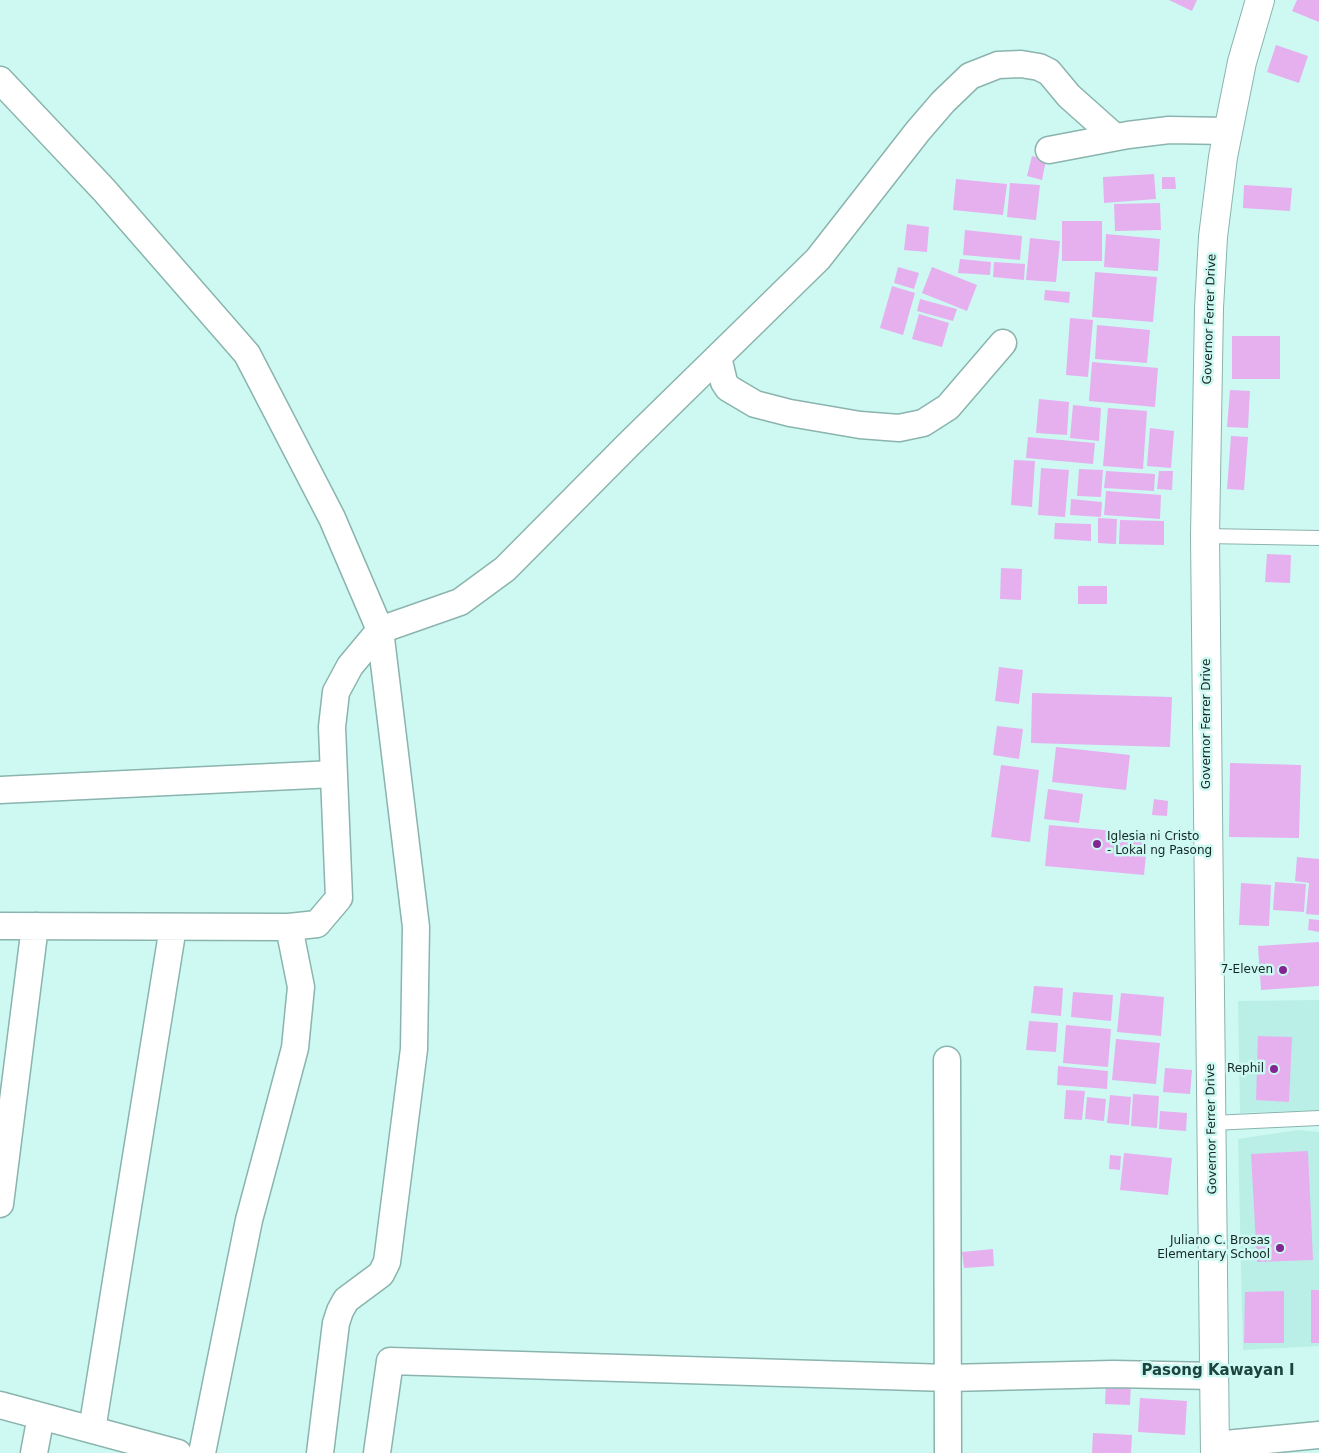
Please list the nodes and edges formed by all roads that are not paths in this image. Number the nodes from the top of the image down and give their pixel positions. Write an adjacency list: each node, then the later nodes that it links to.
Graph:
1 (1260, 0): 3 (main road, Governor Ferrer Drive)
2 (0, 80): 10 (street)
3 (1227, 130): 4 (street); 8 (main road, Governor Ferrer Drive)
4 (1114, 137): 5 (street); 7 (street)
5 (1049, 150)
6 (1003, 343): 7 (street)
7 (718, 357): 10 (street)
8 (1206, 536): 9 (lane); 19 (main road, Governor Ferrer Drive)
9 (1319, 538)
10 (380, 630): 11 (street); 31 (street)
11 (334, 774): 12 (street); 16 (street)
12 (0, 790)
13 (0, 926): 14 (street)
14 (35, 926): 15 (street); 20 (street)
15 (173, 927): 16 (street); 25 (street)
16 (289, 927): 30 (street)
17 (947, 1060): 22 (street)
18 (1319, 1118): 19 (lane)
19 (1212, 1123): 21 (main road, Governor Ferrer Drive)
20 (0, 1204)
21 (1214, 1376): 22 (street); 27 (main road, Governor Ferrer Drive)
22 (948, 1378): 32 (street); 33 (street)
23 (0, 1405): 24 (street)
24 (41, 1416): 25 (street); 28 (street)
25 (92, 1430): 29 (street)
26 (1319, 1435): 27 (street)
27 (1215, 1449)
28 (34, 1453)
29 (178, 1453)
30 (202, 1453)
31 (320, 1453)
32 (377, 1453)
33 (948, 1453)

